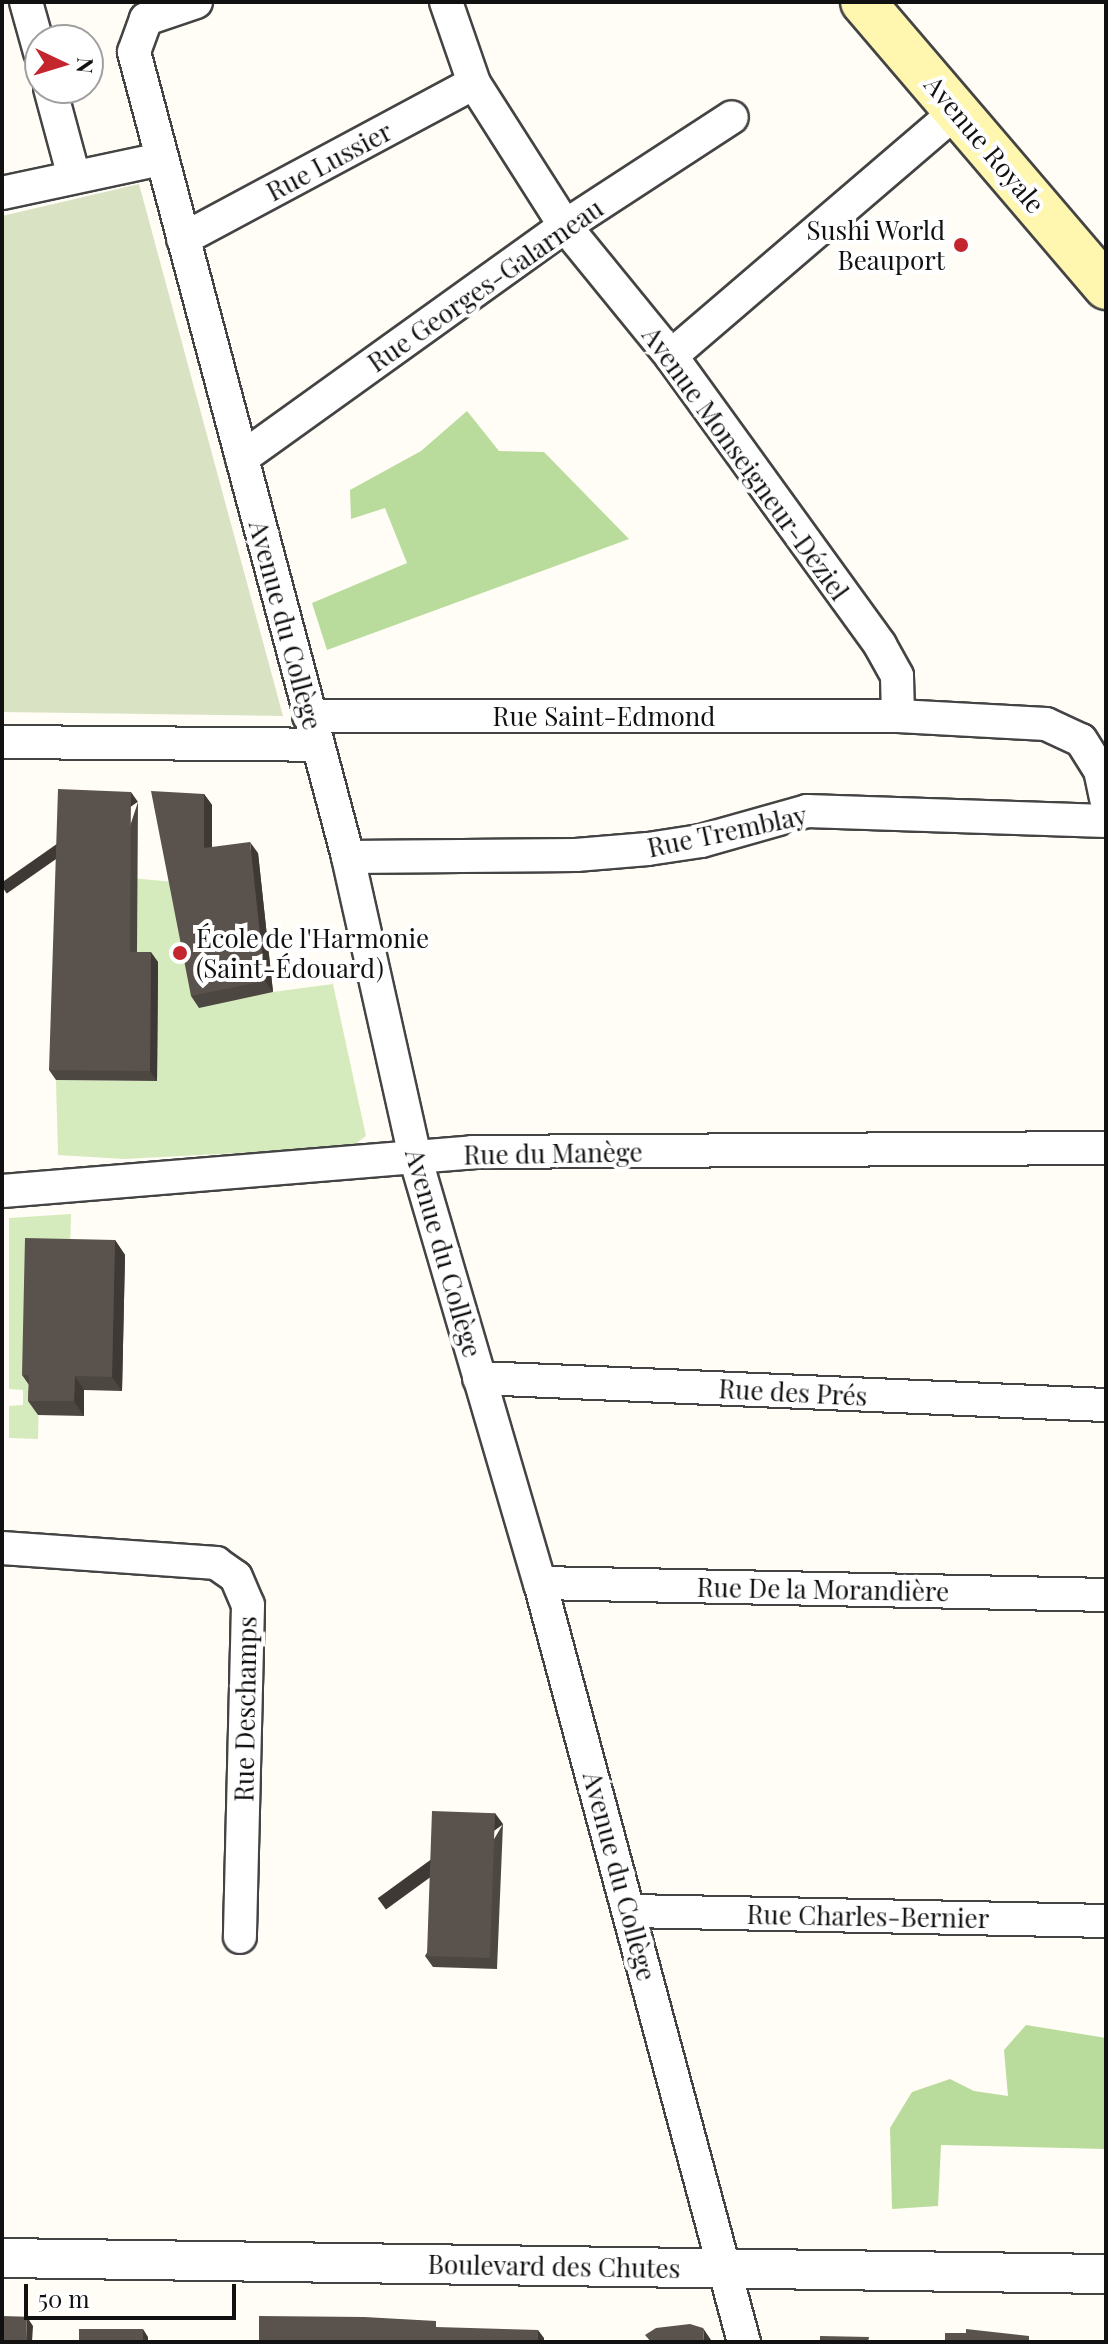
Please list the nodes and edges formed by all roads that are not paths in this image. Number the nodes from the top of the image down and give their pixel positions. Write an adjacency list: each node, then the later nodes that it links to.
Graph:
1 (26, 2): 5 (street)
2 (196, 2): 10 (street, Avenue du Collège)
3 (446, 2): 6 (street, Avenue Monseigneur-Déziel)
4 (863, 2): 8 (main road, Avenue Royale)
5 (32, 24)
6 (474, 83): 13 (street, Avenue Monseigneur-Déziel); 14 (street, Rue Lussier)
7 (54, 104): 11 (street)
8 (957, 111): 15 (main road, Avenue Royale); 16 (street)
9 (732, 117): 13 (street, Rue Georges-Galarneau)
10 (160, 159): 11 (street); 14 (street, Avenue du Collège)
11 (74, 177): 12 (street)
12 (2, 193)
13 (565, 226): 16 (street, Avenue Monseigneur-Déziel); 17 (street, Rue Georges-Galarneau)
14 (183, 239): 17 (street, Avenue du Collège)
15 (1106, 287)
16 (671, 356): 18 (street, Avenue Monseigneur-Déziel)
17 (242, 458): 19 (street, Avenue du Collège)
18 (898, 716): 19 (street, Rue Saint-Edmond); 21 (street)
19 (313, 731): 20 (street, Rue Saint-Edmond); 23 (street, Avenue du Collège)
20 (2, 742)
21 (1106, 799)
22 (1106, 821): 23 (street, Rue Tremblay)
23 (348, 857): 25 (street, Avenue du Collège)
24 (1106, 1148): 25 (street, Rue du Manège)
25 (416, 1160): 26 (street, Rue du Manège); 27 (street, Avenue du Collège)
26 (2, 1191)
27 (479, 1378): 28 (street, Rue des Prés); 30 (street, Avenue du Collège)
28 (1106, 1405)
29 (2, 1548): 34 (street, Rue Deschamps)
30 (540, 1583): 31 (street, Rue De la Morandière); 32 (street, Avenue du Collège)
31 (1106, 1595)
32 (630, 1911): 33 (street, Rue Charles-Bernier); 36 (street, Avenue du Collège)
33 (1106, 1921)
34 (240, 1937)
35 (2, 2258): 36 (street, Boulevard des Chutes)
36 (724, 2268): 37 (street, Boulevard des Chutes); 38 (street, Avenue du Collège)
37 (1106, 2274)
38 (744, 2342)

